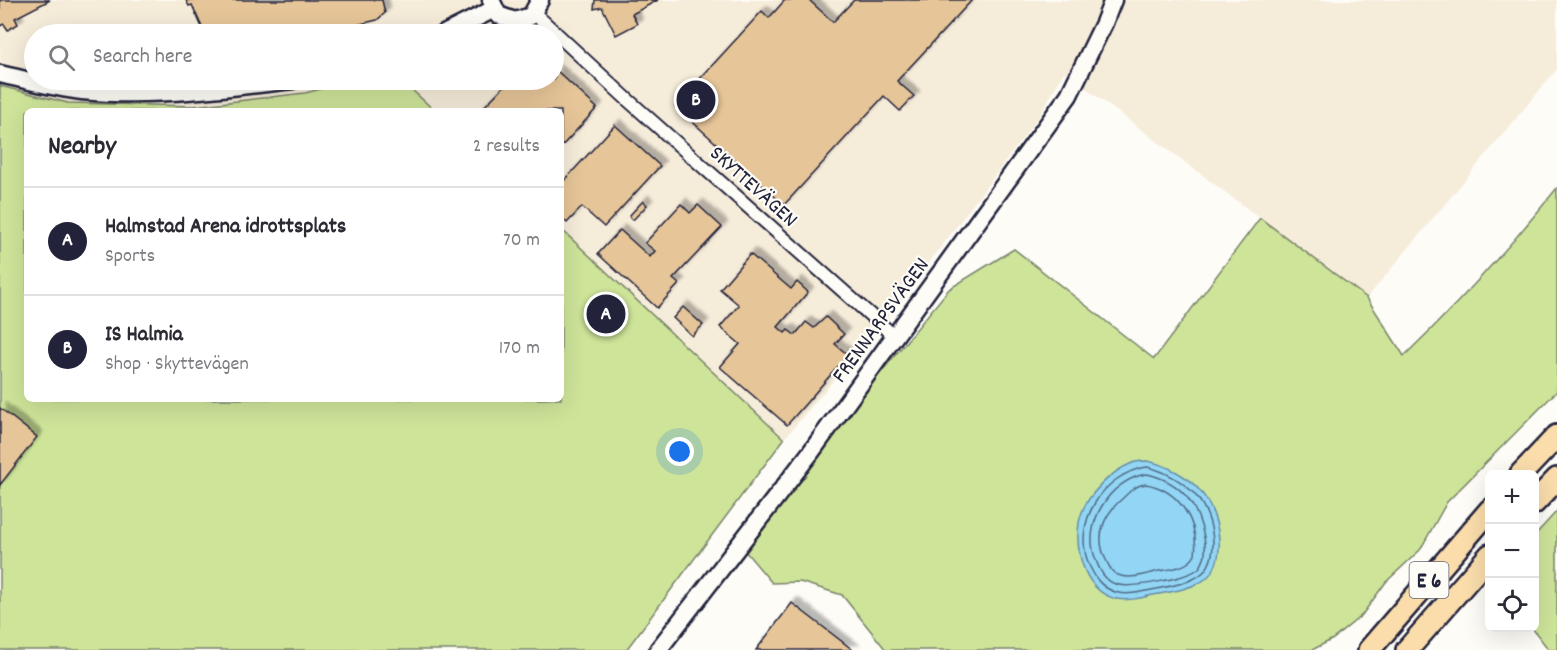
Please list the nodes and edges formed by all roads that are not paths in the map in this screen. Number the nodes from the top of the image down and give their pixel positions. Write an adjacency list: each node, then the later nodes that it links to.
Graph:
1 (1113, 0): 11 (street, FRENNARPSVÄGEN)
2 (493, 4): 3 (street); 4 (street)
3 (537, 7): 5 (street, SKYTTEVÄGEN)
4 (460, 24)
5 (554, 24)
6 (564, 35): 11 (street, SKYTTEVÄGEN)
7 (0, 74): 8 (street)
8 (24, 79)
9 (74, 90): 10 (street)
10 (210, 90)
11 (895, 338): 18 (street, FRENNARPSVÄGEN)
12 (1557, 436): 13 (highway)
13 (1525, 470)
14 (1557, 479): 15 (highway)
15 (1539, 498)
16 (1485, 516): 19 (highway, E 6)
17 (1485, 561): 20 (highway, E 6)
18 (658, 650)
19 (1369, 650)
20 (1407, 650)

